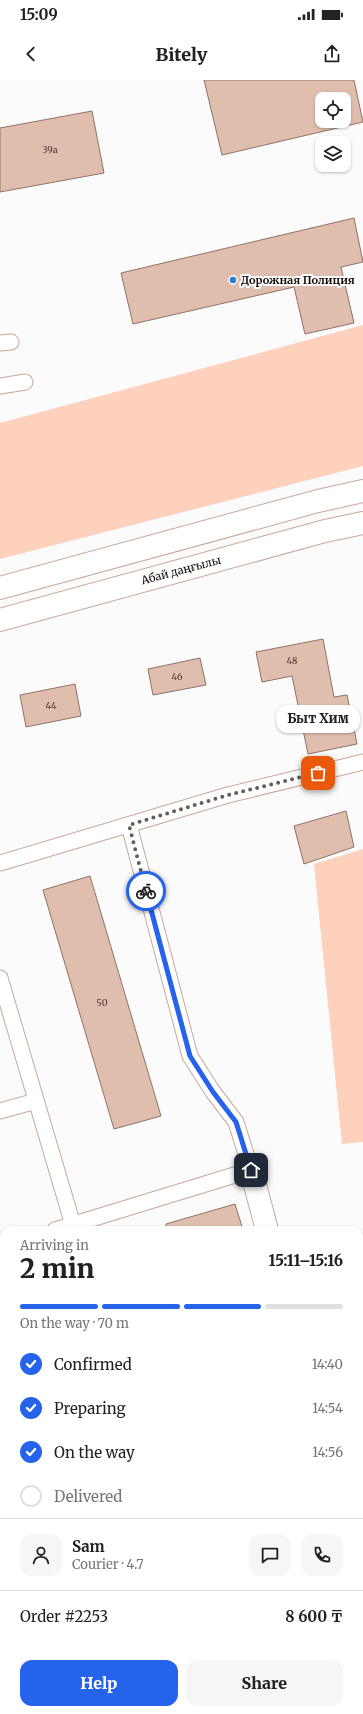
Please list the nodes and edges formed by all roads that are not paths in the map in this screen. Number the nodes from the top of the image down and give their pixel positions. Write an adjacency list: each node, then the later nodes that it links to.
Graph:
1 (25, 382): 2 (lane)
2 (0, 386)
3 (363, 491): 5 (main road)
4 (363, 522): 6 (main road, Абай даңғылы)
5 (0, 588)
6 (0, 620)
7 (363, 762): 8 (lane)
8 (129, 825): 9 (lane); 13 (lane)
9 (0, 863)
10 (0, 978): 11 (lane)
11 (36, 1101): 12 (lane); 14 (lane)
12 (0, 1111)
13 (251, 1170): 14 (lane); 16 (main road)
14 (73, 1225): 15 (lane)
15 (69, 1226)
16 (266, 1226)

